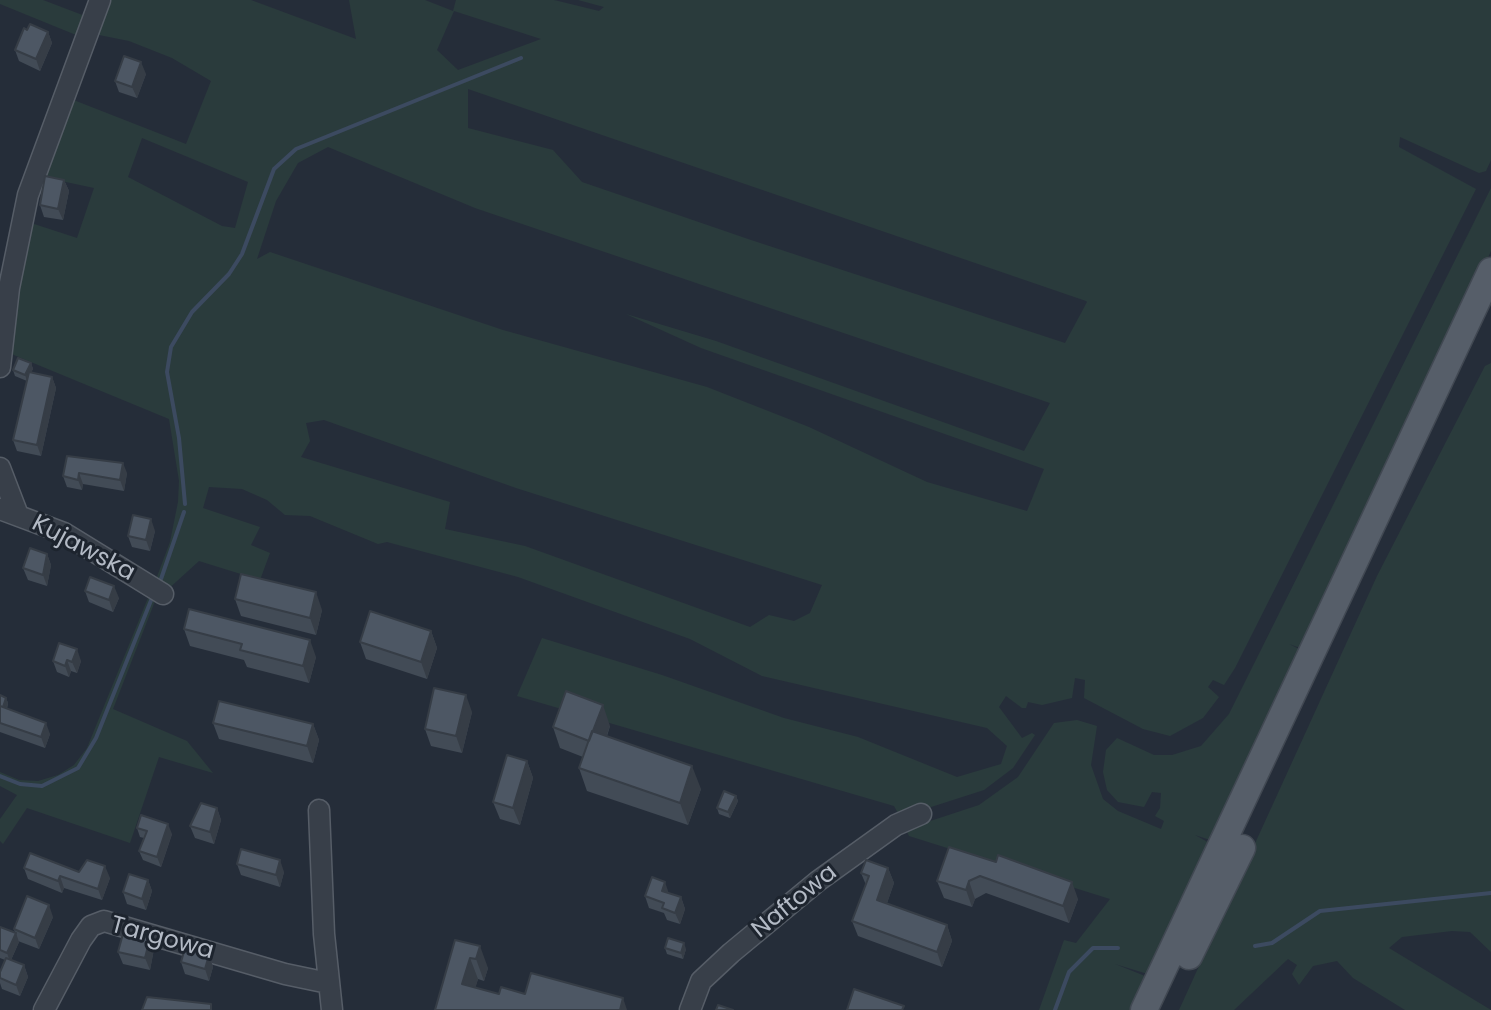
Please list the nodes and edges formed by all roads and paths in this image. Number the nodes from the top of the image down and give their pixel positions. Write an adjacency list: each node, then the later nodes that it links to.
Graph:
1 (100, 0): 4 (street)
2 (1491, 271): 14 (main road)
3 (1491, 302): 15 (main road)
4 (0, 367)
5 (0, 468): 6 (street)
6 (9, 512): 7 (street, Kujawska)
7 (163, 594)
8 (319, 810): 10 (street)
9 (921, 814): 13 (street, Naftowa)
10 (328, 983): 11 (street, Targowa); 12 (street)
11 (44, 1010)
12 (332, 1010)
13 (690, 1010)
14 (1144, 1010)
15 (1162, 1010)

